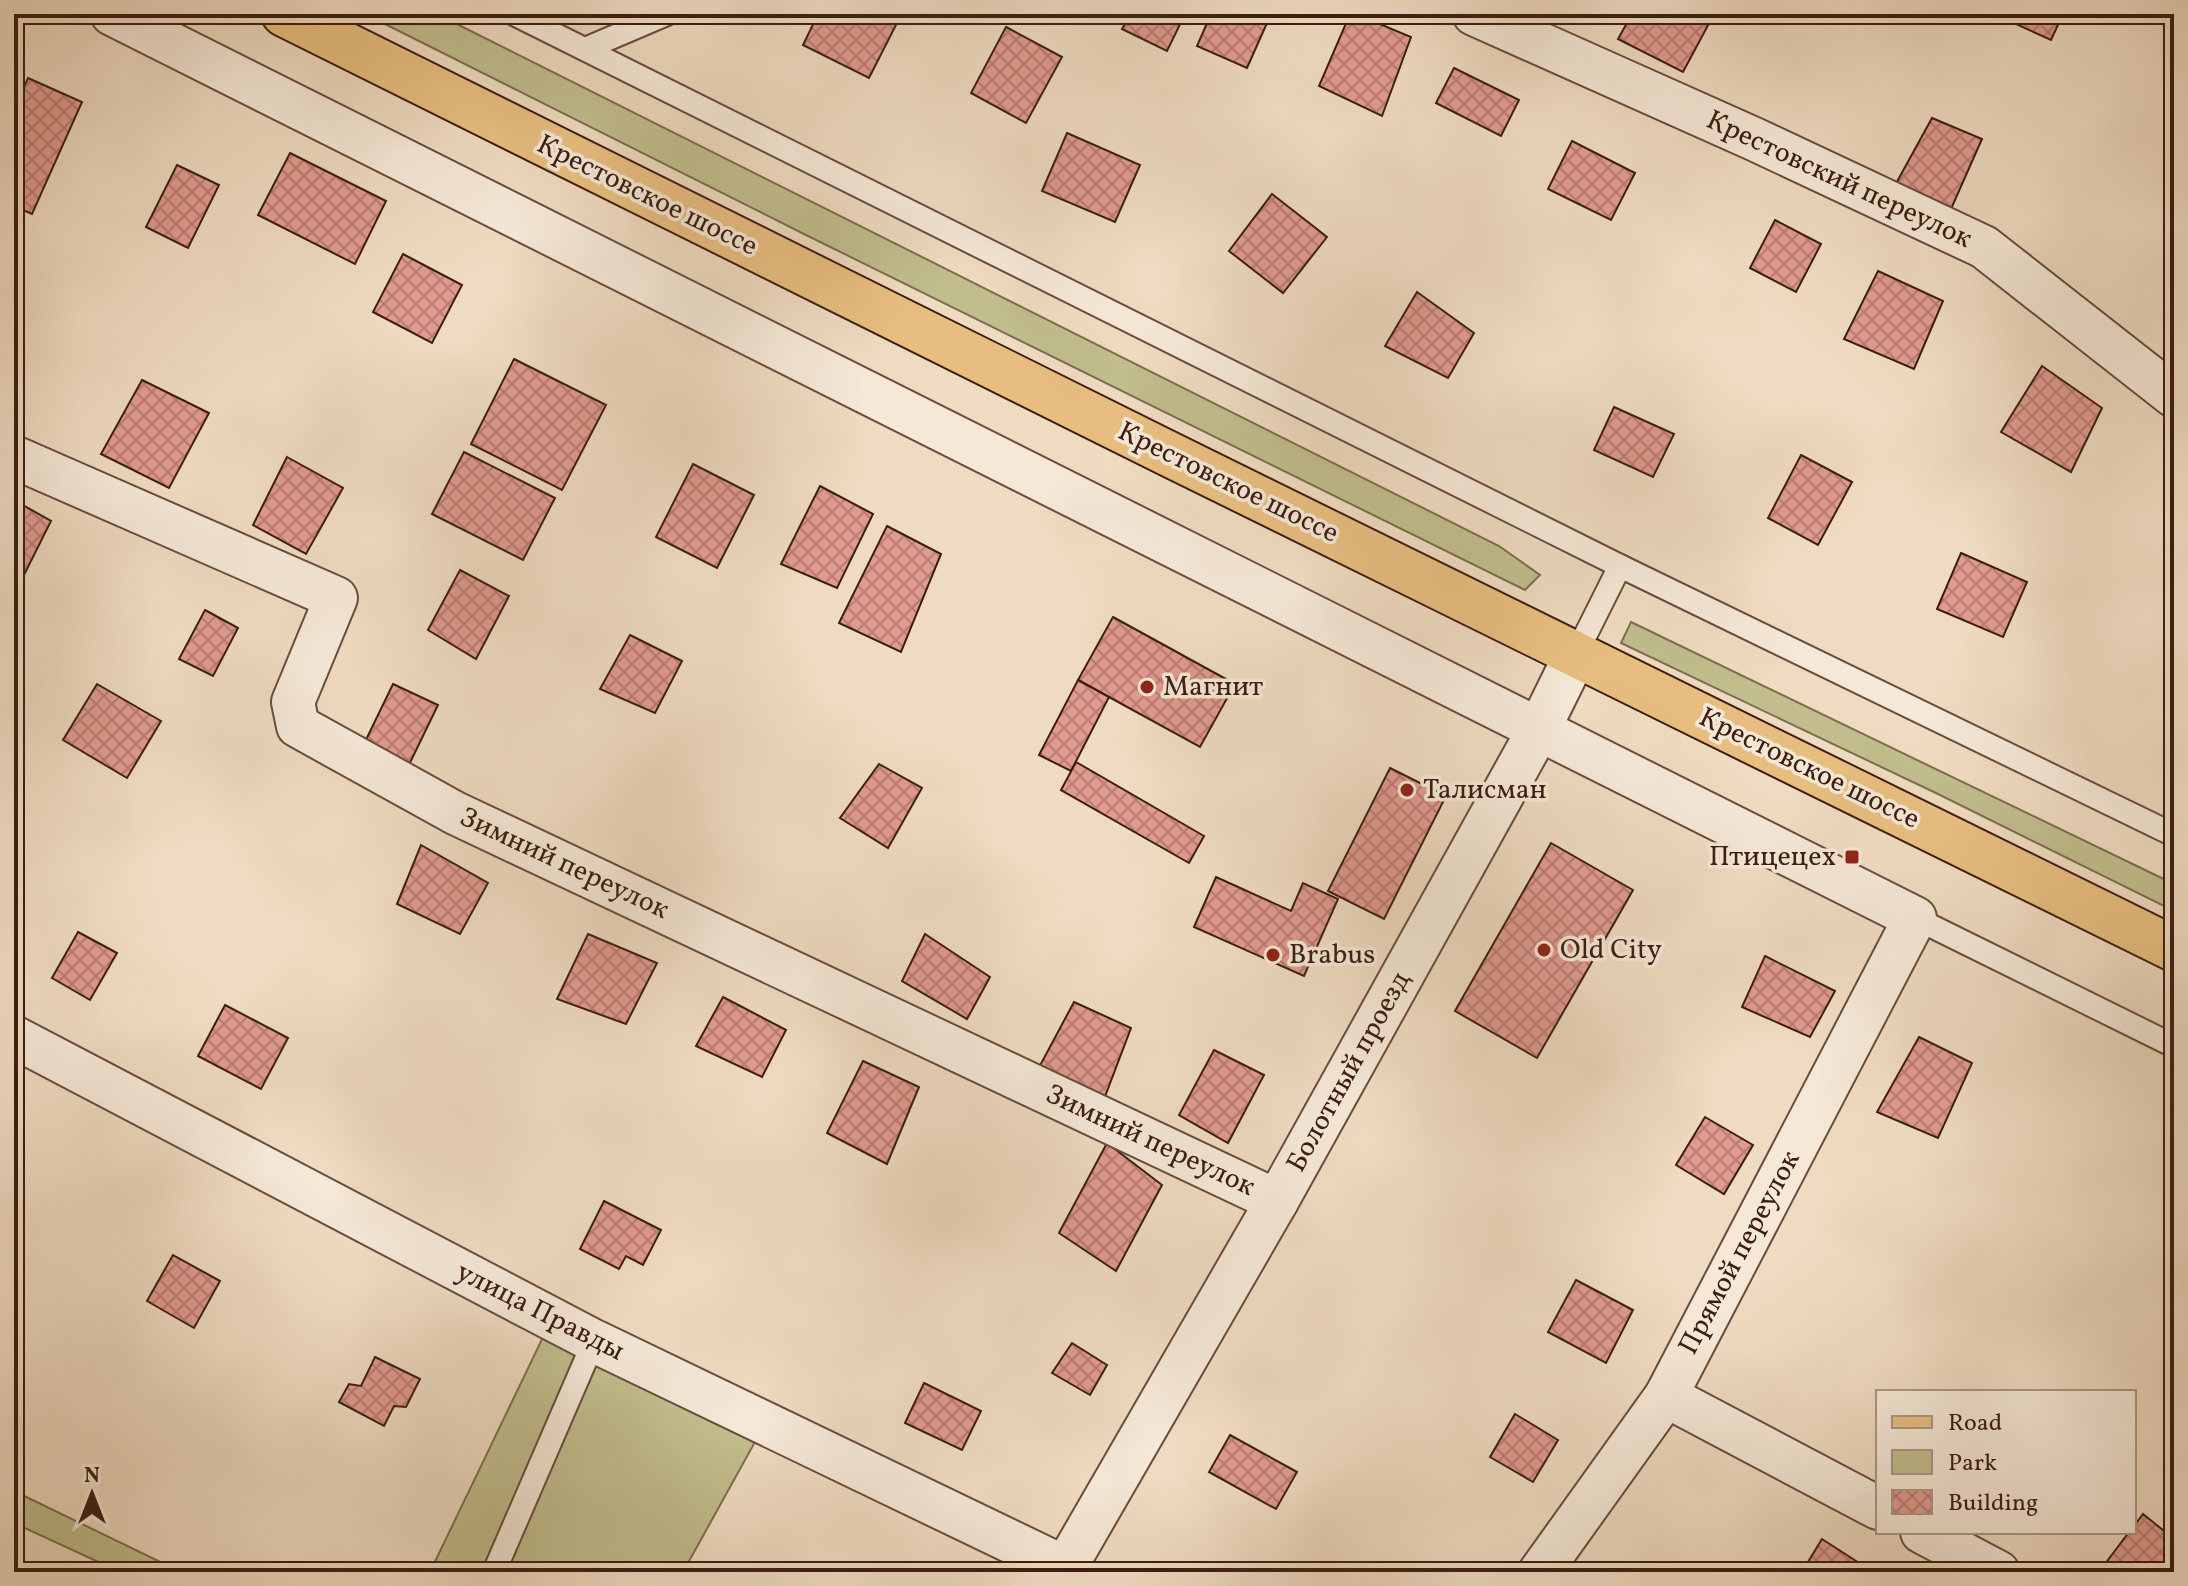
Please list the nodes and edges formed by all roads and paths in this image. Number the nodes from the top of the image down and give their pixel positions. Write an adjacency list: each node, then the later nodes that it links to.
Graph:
1 (112, 14): 11 (street)
2 (284, 14): 10 (main road, Крестовское шоссе)
3 (514, 14): 6 (lane)
4 (667, 14): 6 (lane)
5 (1474, 14): 7 (street, Крестовский переулок)
6 (585, 49): 9 (lane)
7 (2174, 396)
8 (14, 457): 17 (street, Зимний переулок)
9 (1620, 566): 10 (lane); 12 (lane)
10 (1576, 654): 11 (street, Болотный проезд); 14 (main road, Крестовское шоссе)
11 (1538, 731): 13 (street); 17 (street, Болотный проезд)
12 (2174, 835)
13 (1915, 918): 16 (lane); 19 (street, Прямой переулок)
14 (2174, 949)
15 (14, 1037): 18 (street, улица Правды)
16 (2174, 1046)
17 (1277, 1201): 22 (street, Болотный проезд)
18 (594, 1341): 22 (street, улица Правды); 23 (lane)
19 (1666, 1396): 20 (street); 24 (street, Прямой переулок)
20 (1876, 1507)
21 (1926, 1534): 25 (street)
22 (1069, 1570)
23 (494, 1572)
24 (1540, 1572)
25 (1998, 1572)

